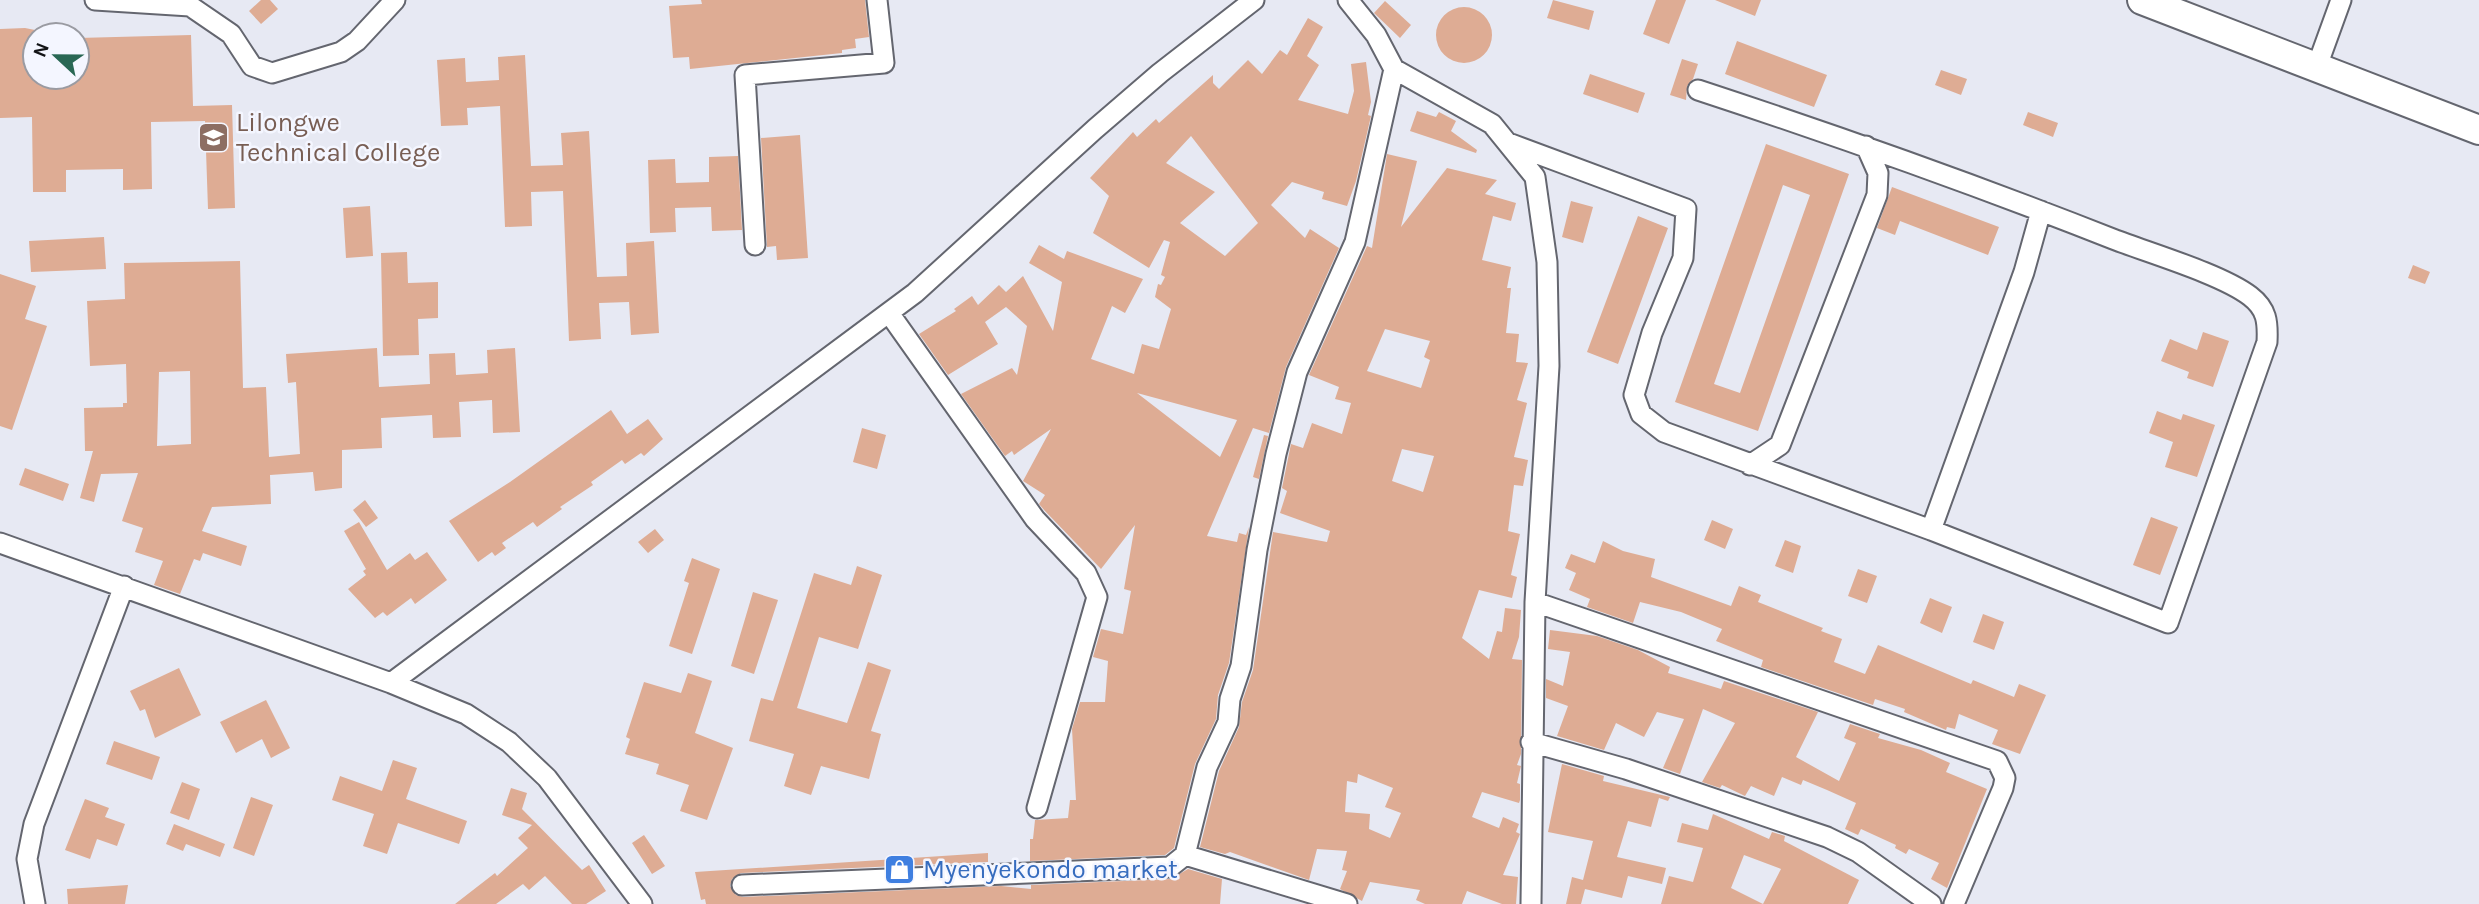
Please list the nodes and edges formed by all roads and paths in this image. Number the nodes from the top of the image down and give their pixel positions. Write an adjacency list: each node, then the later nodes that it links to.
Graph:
1 (95, 0): 7 (street)
2 (395, 0): 7 (street)
3 (877, 0): 16 (street)
4 (1254, 0): 17 (street)
5 (1348, 0): 9 (street)
6 (2340, 0): 10 (street)
7 (136, 1)
8 (2146, 1): 10 (highway)
9 (1394, 69): 13 (street); 26 (street)
10 (2316, 69): 12 (highway)
11 (1698, 90): 14 (street)
12 (2479, 130)
13 (1511, 144): 18 (street); 22 (street)
14 (1866, 146): 15 (street); 18 (street)
15 (2041, 211): 19 (street); 19 (street)
16 (755, 244)
17 (889, 313): 23 (street); 25 (street)
18 (1750, 465): 19 (street)
19 (1931, 530)
20 (0, 543): 21 (street)
21 (124, 586): 23 (street); 30 (street)
22 (1535, 602): 24 (street); 33 (street)
23 (391, 682): 28 (street)
24 (1531, 742): 31 (street); 32 (street)
25 (1037, 808)
26 (1185, 855): 27 (street); 29 (street)
27 (742, 885)
28 (635, 902)
29 (1336, 902)
30 (35, 904)
31 (1531, 904)
32 (1931, 904)
33 (1954, 904)

